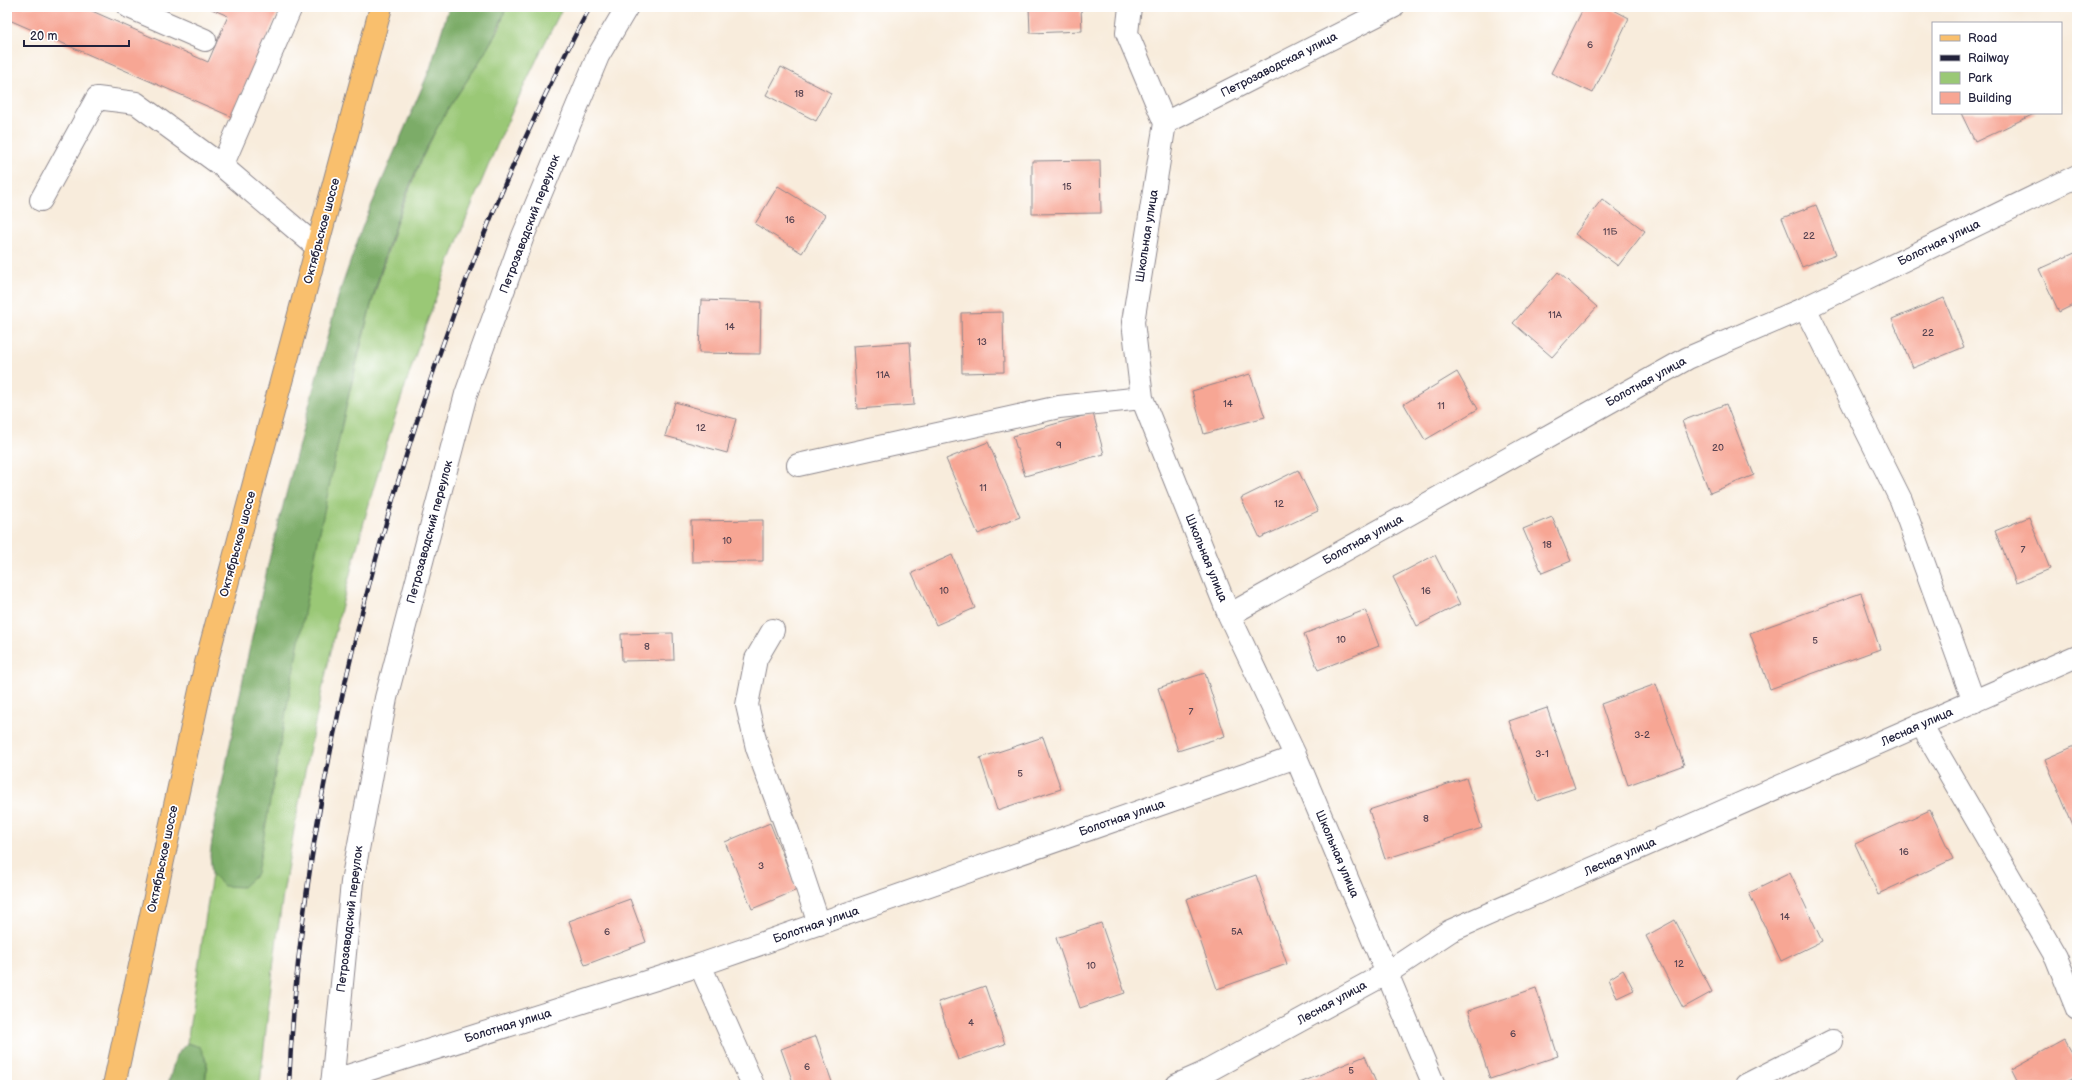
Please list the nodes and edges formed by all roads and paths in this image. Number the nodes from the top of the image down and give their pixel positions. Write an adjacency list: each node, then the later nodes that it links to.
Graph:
1 (129, 7): 7 (street)
2 (291, 7): 9 (street)
3 (381, 7): 12 (main road, Октябрьское шоссе)
4 (627, 7): 27 (street, Петрозаводский переулок)
5 (1130, 7): 8 (street)
6 (1393, 7): 8 (street, Петрозаводская улица)
7 (205, 40)
8 (1166, 123): 14 (street, Школьная улица)
9 (222, 166): 11 (street); 12 (street)
10 (2077, 176): 13 (street, Болотная улица)
11 (41, 200)
12 (317, 247): 28 (main road, Октябрьское шоссе)
13 (1805, 308): 16 (street, Болотная улица); 19 (street)
14 (1142, 398): 15 (street); 16 (street, Школьная улица)
15 (798, 465)
16 (1229, 615): 21 (street, Школьная улица)
17 (774, 630): 22 (street)
18 (2077, 656): 19 (street, Лесная улица)
19 (1974, 702): 20 (street, Лесная улица)
20 (1922, 726): 24 (street, Лесная улица); 25 (street)
21 (1296, 757): 22 (street, Болотная улица); 24 (street, Школьная улица)
22 (819, 924): 23 (street, Болотная улица)
23 (700, 965): 27 (street, Болотная улица); 29 (street)
24 (1387, 973): 30 (street, Лесная улица); 31 (street, Школьная улица)
25 (2077, 1009)
26 (1832, 1041): 32 (street)
27 (332, 1083)
28 (114, 1085)
29 (753, 1085)
30 (1177, 1085)
31 (1434, 1085)
32 (1746, 1085)

